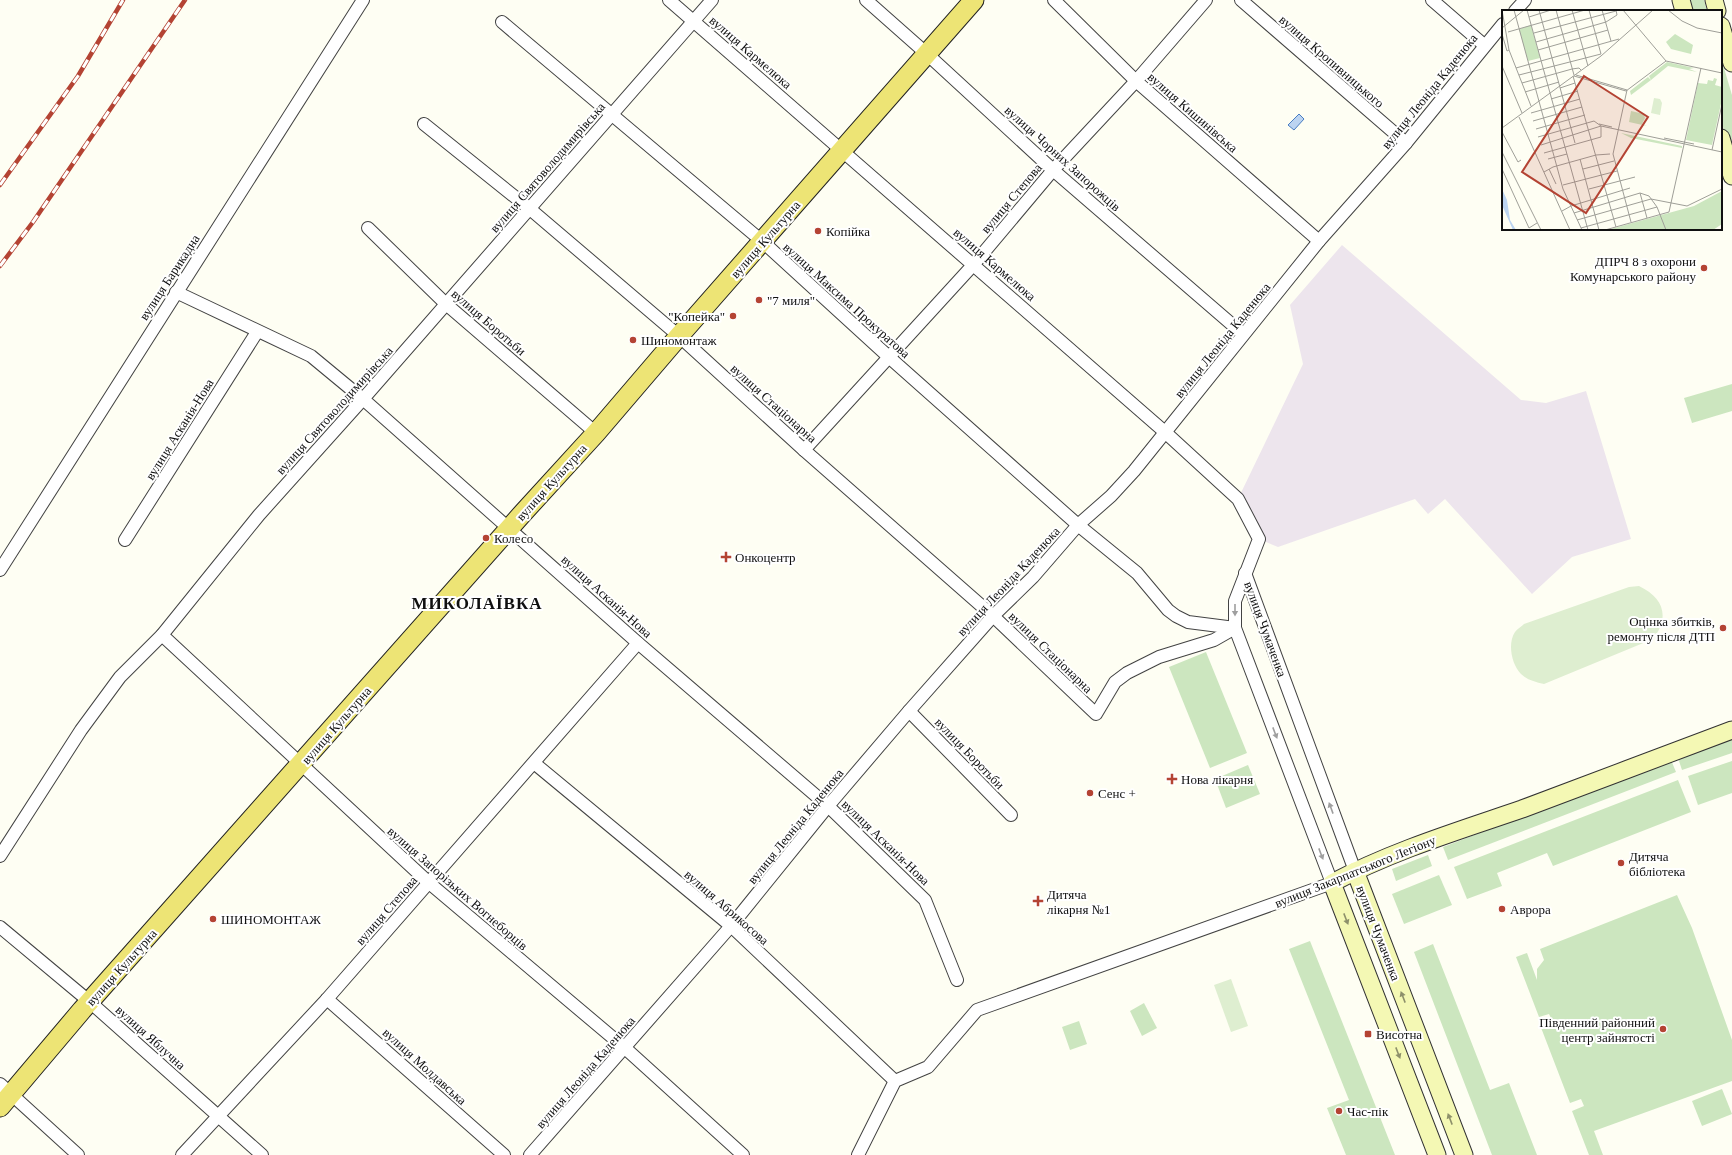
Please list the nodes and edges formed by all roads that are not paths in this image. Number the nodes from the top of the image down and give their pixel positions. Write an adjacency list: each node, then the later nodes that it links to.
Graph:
1 (363, 0): 36 (street, вулиця Барикадна)
2 (669, 0): 16 (street, вулиця Кармелюка)
3 (712, 0): 16 (street, вулиця Святоволодимирівська)
4 (866, 0): 21 (street, вулиця Чорних Запорожців)
5 (974, 0): 21 (main road, вулиця Культурна)
6 (1054, 0): 23 (street, вулиця Кишинівська)
7 (1206, 0): 23 (street, вулиця Степова)
8 (1241, 0): 27 (street, вулиця Кропивницького)
9 (1432, 0): 20 (street)
10 (1525, 0): 13 (street)
11 (1681, 0): 14 (street)
12 (1714, 0): 15 (street)
13 (1516, 10)
14 (1684, 10)
15 (1717, 10)
16 (694, 21): 24 (street, вулиця Святоволодимирівська); 28 (street, вулиця Кармелюка)
17 (502, 22): 24 (street, вулиця Максима Прокуратова)
18 (1502, 25): 20 (street, вулиця Леоніда Каденюка)
19 (1722, 29): 22 (street)
20 (1484, 45): 27 (street, вулиця Леоніда Каденюка)
21 (927, 54): 28 (main road, вулиця Культурна); 29 (street, вулиця Чорних Запорожців)
22 (1732, 63)
23 (1136, 81): 29 (street, вулиця Степова); 33 (street, вулиця Кишинівська)
24 (612, 113): 31 (street, вулиця Святоволодимирівська); 34 (street, вулиця Максима Прокуратова)
25 (424, 124): 31 (street, вулиця Стаціонарна)
26 (1722, 141): 30 (street)
27 (1406, 143): 33 (street, вулиця Леоніда Каденюка)
28 (843, 150): 34 (main road, вулиця Культурна); 35 (street, вулиця Кармелюка)
29 (1053, 170): 35 (street, вулиця Степова); 39 (street, вулиця Чорних Запорожців)
30 (1732, 176)
31 (530, 209): 37 (street, вулиця Святоволодимирівська); 40 (street, вулиця Стаціонарна)
32 (368, 228): 37 (street, вулиця Боротьби)
33 (1319, 241): 39 (street, вулиця Леоніда Каденюка)
34 (763, 242): 40 (main road, вулиця Культурна); 41 (street, вулиця Максима Прокуратова)
35 (974, 264): 41 (street, вулиця Степова); 44 (street, вулиця Кармелюка)
36 (176, 292): 38 (street, вулиця Асканія-Нова); 49 (street, вулиця Барикадна)
37 (446, 304): 42 (street, вулиця Святоволодимирівська); 43 (street, вулиця Боротьби)
38 (257, 332): 42 (street, вулиця Асканія-Нова); 48 (street, вулиця Асканія-Нова)
39 (1244, 334): 44 (street, вулиця Леоніда Каденюка)
40 (678, 336): 43 (main road, вулиця Культурна); 45 (street, вулиця Стаціонарна)
41 (890, 358): 45 (street, вулиця Степова); 46 (street, вулиця Максима Прокуратова)
42 (363, 399): 47 (street, вулиця Асканія-Нова); 53 (street, вулиця Святоволодимирівська)
43 (596, 433): 47 (main road, вулиця Культурна)
44 (1166, 433): 46 (street, вулиця Леоніда Каденюка); 50 (street, вулиця Кармелюка)
45 (804, 450): 51 (street, вулиця Стаціонарна)
46 (1078, 525): 51 (street, вулиця Леоніда Каденюка); 52 (street, вулиця Максима Прокуратова)
47 (510, 528): 54 (street, вулиця Асканія-Нова); 58 (main road, вулиця Культурна)
48 (125, 540)
49 (0, 570)
50 (1245, 573): 52 (street, вулиця Чумаченка, one-way to 52); 62 (street, вулиця Чумаченка, one-way to 50)
51 (993, 616): 52 (street, вулиця Стаціонарна); 55 (street, вулиця Леоніда Каденюка)
52 (1236, 628): 64 (street, вулиця Чумаченка, one-way to 64)
53 (162, 635): 58 (street, вулиця Запорізьких Вогнеборців); 61 (street, вулиця Святоволодимирівська)
54 (638, 643): 57 (street, вулиця Степова); 59 (street, вулиця Асканія-Нова)
55 (909, 711): 59 (street, вулиця Леоніда Каденюка); 60 (street, вулиця Боротьби)
56 (1732, 730): 62 (street, вулиця Закарпатського Легіону)
57 (534, 762): 63 (street, вулиця Степова); 65 (street, вулиця Абрикосова)
58 (300, 765): 63 (street, вулиця Запорізьких Вогнеборців); 69 (main road, вулиця Культурна)
59 (828, 806): 65 (street, вулиця Леоніда Каденюка); 67 (street, вулиця Асканія-Нова)
60 (1011, 815)
61 (0, 856)
62 (1355, 871): 64 (street, вулиця Закарпатського Легіону); 82 (street, вулиця Чумаченка, one-way to 62)
63 (428, 882): 68 (street, вулиця Степова); 70 (street, вулиця Запорізьких Вогнеборців)
64 (1332, 882): 71 (street, вулиця Закарпатського Легіону); 81 (street, вулиця Чумаченка, one-way to 81)
65 (732, 926): 70 (street, вулиця Леоніда Каденюка); 71 (street, вулиця Абрикосова)
66 (0, 927): 69 (street, вулиця Яблучна)
67 (957, 980)
68 (327, 998): 73 (street, вулиця Степова); 77 (street, вулиця Молдавська)
69 (90, 1002): 72 (main road, вулиця Культурна); 73 (street, вулиця Яблучна)
70 (625, 1048): 78 (street, вулиця Леоніда Каденюка); 79 (street, вулиця Запорізьких Вогнеборців)
71 (894, 1081): 80 (street)
72 (4, 1095): 74 (street)
73 (219, 1117): 75 (street, вулиця Степова); 76 (street, вулиця Яблучна)
74 (78, 1155)
75 (182, 1155)
76 (262, 1155)
77 (504, 1155)
78 (530, 1155)
79 (743, 1155)
80 (858, 1155)
81 (1437, 1155)
82 (1464, 1155)

